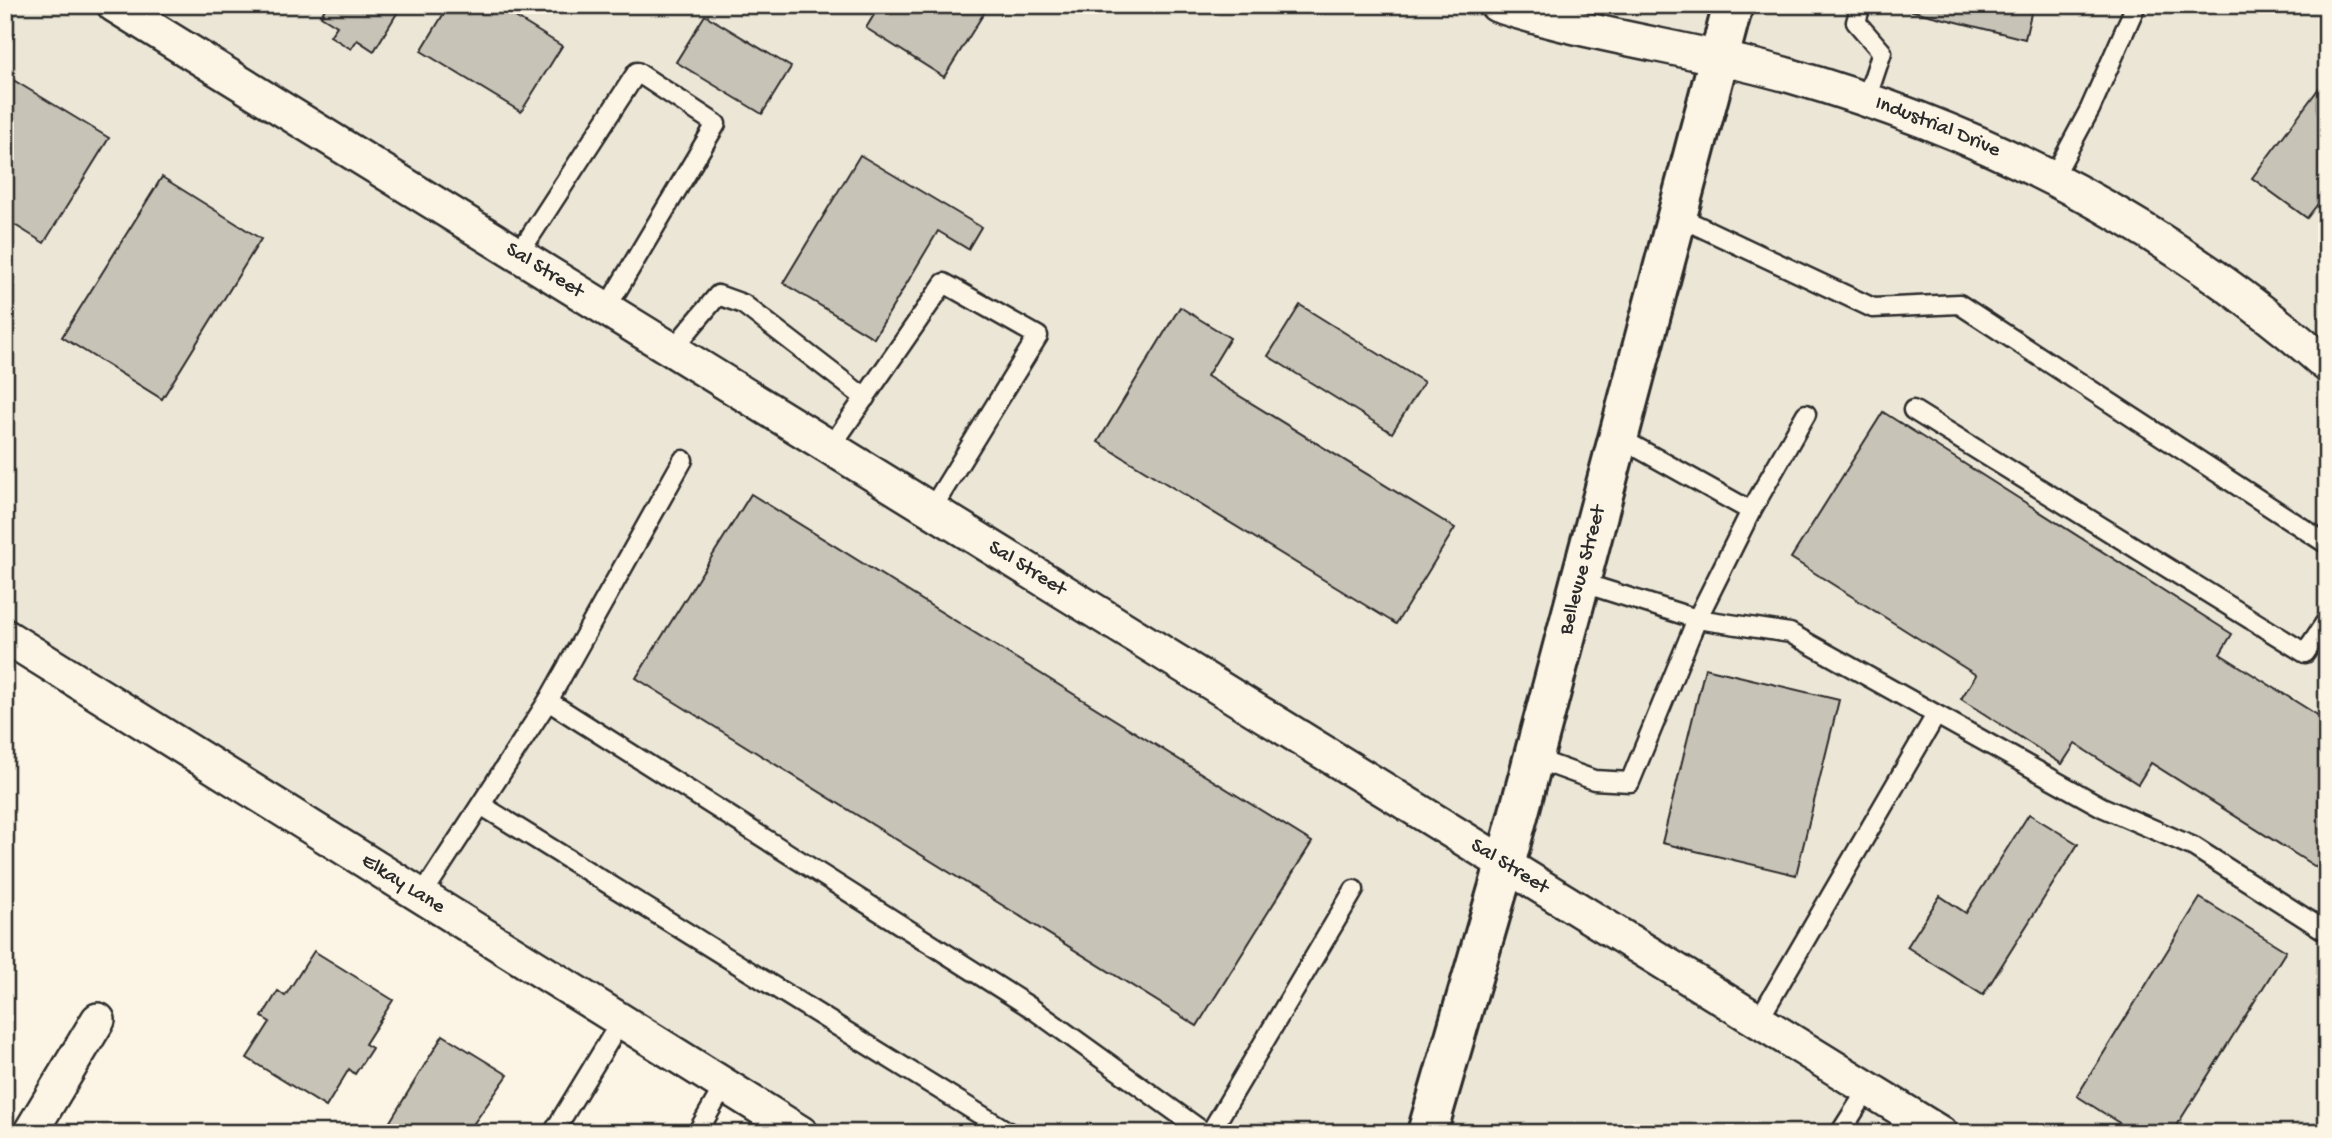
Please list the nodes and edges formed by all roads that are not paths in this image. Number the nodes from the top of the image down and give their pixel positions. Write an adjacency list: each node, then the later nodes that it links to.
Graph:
1 (114, 5): 10 (street, Sal Street)
2 (1497, 5): 6 (street, Industrial Drive)
3 (1733, 5): 6 (street, Bellevue Street)
4 (2136, 5): 8 (lane)
5 (1858, 13): 7 (lane)
6 (1720, 57): 7 (street, Industrial Drive); 9 (street, Bellevue Street)
7 (1866, 100): 8 (street, Industrial Drive)
8 (2053, 178): 13 (street, Industrial Drive)
9 (1678, 216): 17 (street, Bellevue Street); 22 (lane)
10 (518, 255): 11 (street, Sal Street); 11 (lane)
11 (606, 309): 12 (street, Sal Street)
12 (672, 350): 14 (lane); 18 (street, Sal Street)
13 (2327, 365)
14 (865, 398): 18 (lane); 20 (lane)
15 (1913, 410): 25 (lane)
16 (1806, 414): 21 (lane)
17 (1618, 437): 21 (lane); 23 (street, Bellevue Street)
18 (830, 448): 20 (street, Sal Street)
19 (683, 460): 27 (lane)
20 (931, 510): 31 (street, Sal Street)
21 (1751, 511): 24 (lane)
22 (2327, 544)
23 (1580, 582): 24 (lane); 29 (street, Bellevue Street)
24 (1698, 619): 28 (lane); 29 (lane)
25 (2327, 620)
26 (5, 636): 33 (street, Elkay Lane)
27 (548, 701): 30 (lane); 45 (lane)
28 (1936, 715): 34 (lane); 37 (lane)
29 (1533, 758): 31 (street, Bellevue Street)
30 (481, 805): 33 (lane); 44 (lane)
31 (1505, 865): 37 (street, Sal Street); 46 (street, Bellevue Street)
32 (1354, 890): 45 (lane)
33 (422, 895): 36 (street, Elkay Lane)
34 (2327, 932)
35 (98, 1020): 40 (street)
36 (621, 1021): 38 (street, Elkay Lane); 41 (lane)
37 (1758, 1021): 39 (street, Sal Street)
38 (724, 1086): 42 (lane); 43 (street, Elkay Lane)
39 (1868, 1089): 47 (lane); 48 (street, Sal Street)
40 (30, 1133)
41 (552, 1133)
42 (697, 1133)
43 (801, 1133)
44 (1010, 1133)
45 (1207, 1133)
46 (1427, 1133)
47 (1840, 1133)
48 (1940, 1133)

